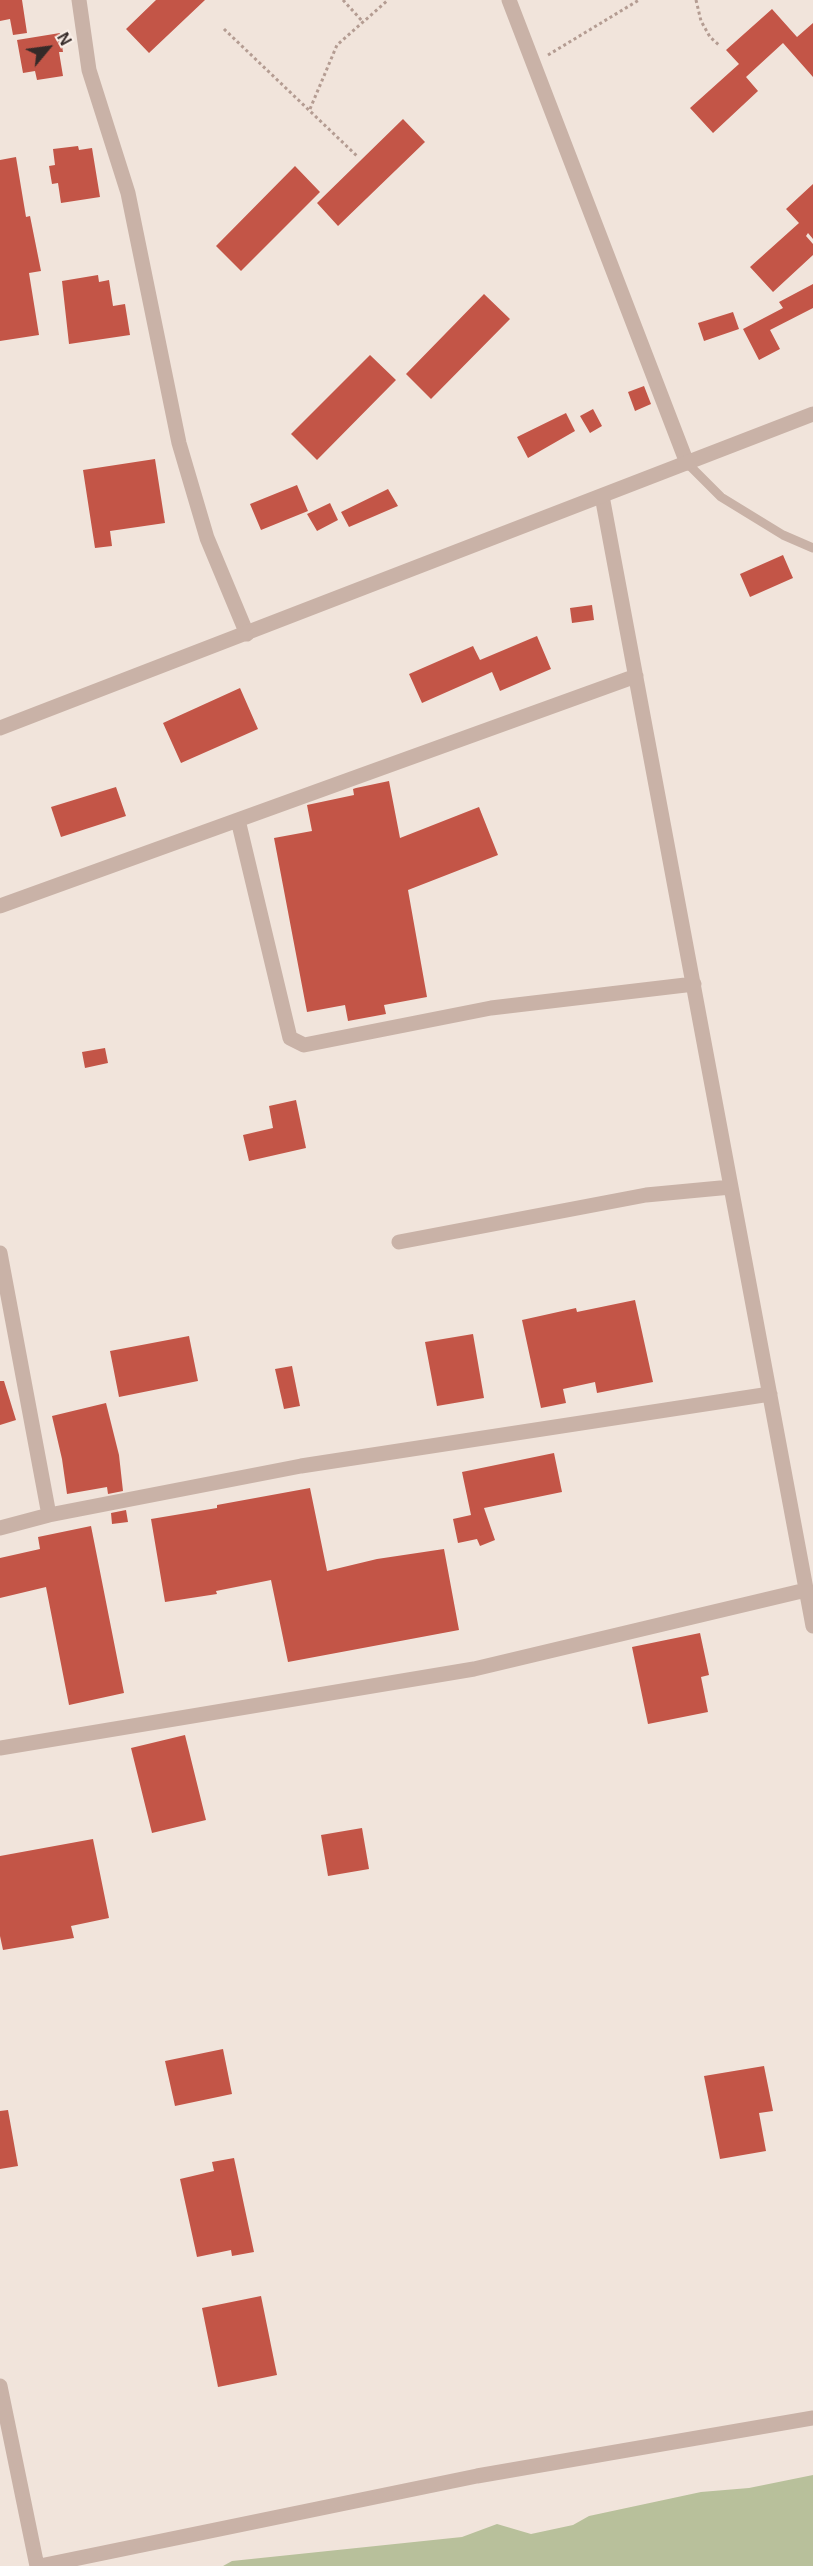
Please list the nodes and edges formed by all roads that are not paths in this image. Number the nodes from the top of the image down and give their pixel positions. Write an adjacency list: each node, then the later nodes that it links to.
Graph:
1 (79, 0): 7 (street)
2 (510, 0): 4 (street)
3 (813, 414): 4 (street)
4 (687, 463): 5 (street); 6 (lane)
5 (602, 496): 7 (street); 8 (street)
6 (813, 548)
7 (247, 634): 9 (street)
8 (636, 676): 10 (street); 12 (street)
9 (0, 728)
10 (238, 820): 11 (street); 12 (street)
11 (0, 906)
12 (693, 984): 13 (street)
13 (731, 1187): 14 (street); 16 (street)
14 (399, 1242)
15 (0, 1253): 17 (street)
16 (770, 1394): 17 (street); 19 (street)
17 (49, 1515): 18 (street)
18 (0, 1528)
19 (806, 1590): 20 (street); 21 (street)
20 (813, 1626)
21 (0, 1748)
22 (0, 2386): 24 (street)
23 (813, 2418): 24 (street)
24 (38, 2566)

